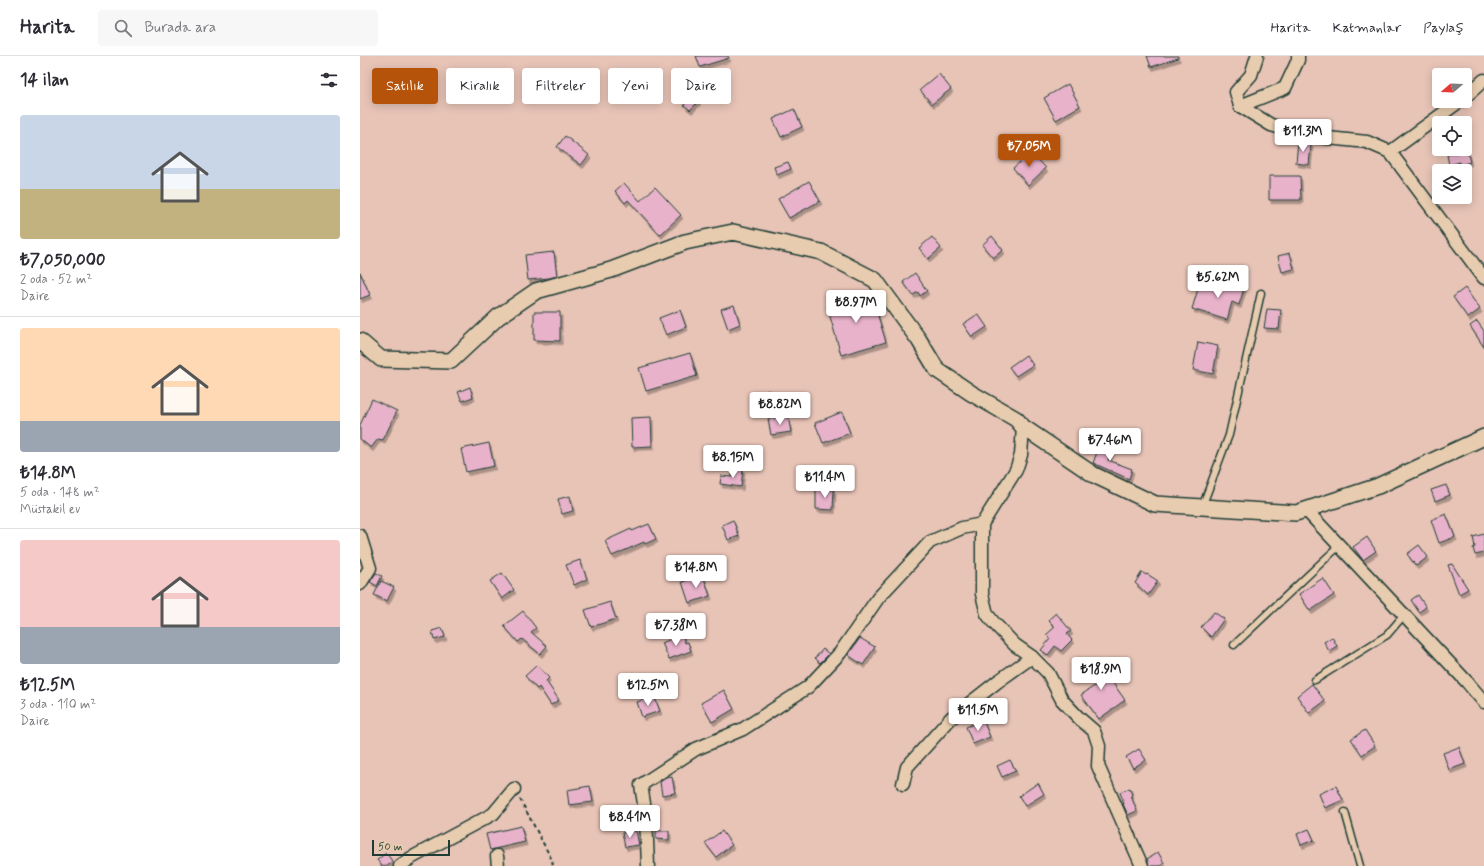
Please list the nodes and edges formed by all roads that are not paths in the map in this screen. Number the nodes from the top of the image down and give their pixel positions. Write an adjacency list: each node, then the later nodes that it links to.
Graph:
1 (1257, 56): 5 (street)
2 (1298, 56): 5 (street)
3 (1484, 80): 4 (street)
4 (1472, 91)
5 (1240, 106): 7 (street)
6 (1450, 108): 7 (street)
7 (1390, 152): 8 (street)
8 (1484, 278)
9 (1261, 293): 13 (lane)
10 (360, 341): 11 (street)
11 (1023, 427): 13 (street); 15 (street)
12 (1484, 437): 14 (street)
13 (1201, 508): 14 (street)
14 (1306, 510): 17 (street)
15 (982, 524): 21 (street); 28 (street)
16 (360, 536): 18 (street)
17 (1339, 546): 19 (street); 20 (lane)
18 (360, 584)
19 (1404, 615): 22 (lane); 23 (street)
20 (1234, 645)
21 (1032, 657): 24 (street); 29 (street)
22 (1315, 680)
23 (1484, 702)
24 (902, 784)
25 (514, 789): 27 (street)
26 (1344, 812): 30 (lane)
27 (400, 866)
28 (648, 866)
29 (1142, 866)
30 (1360, 866)

